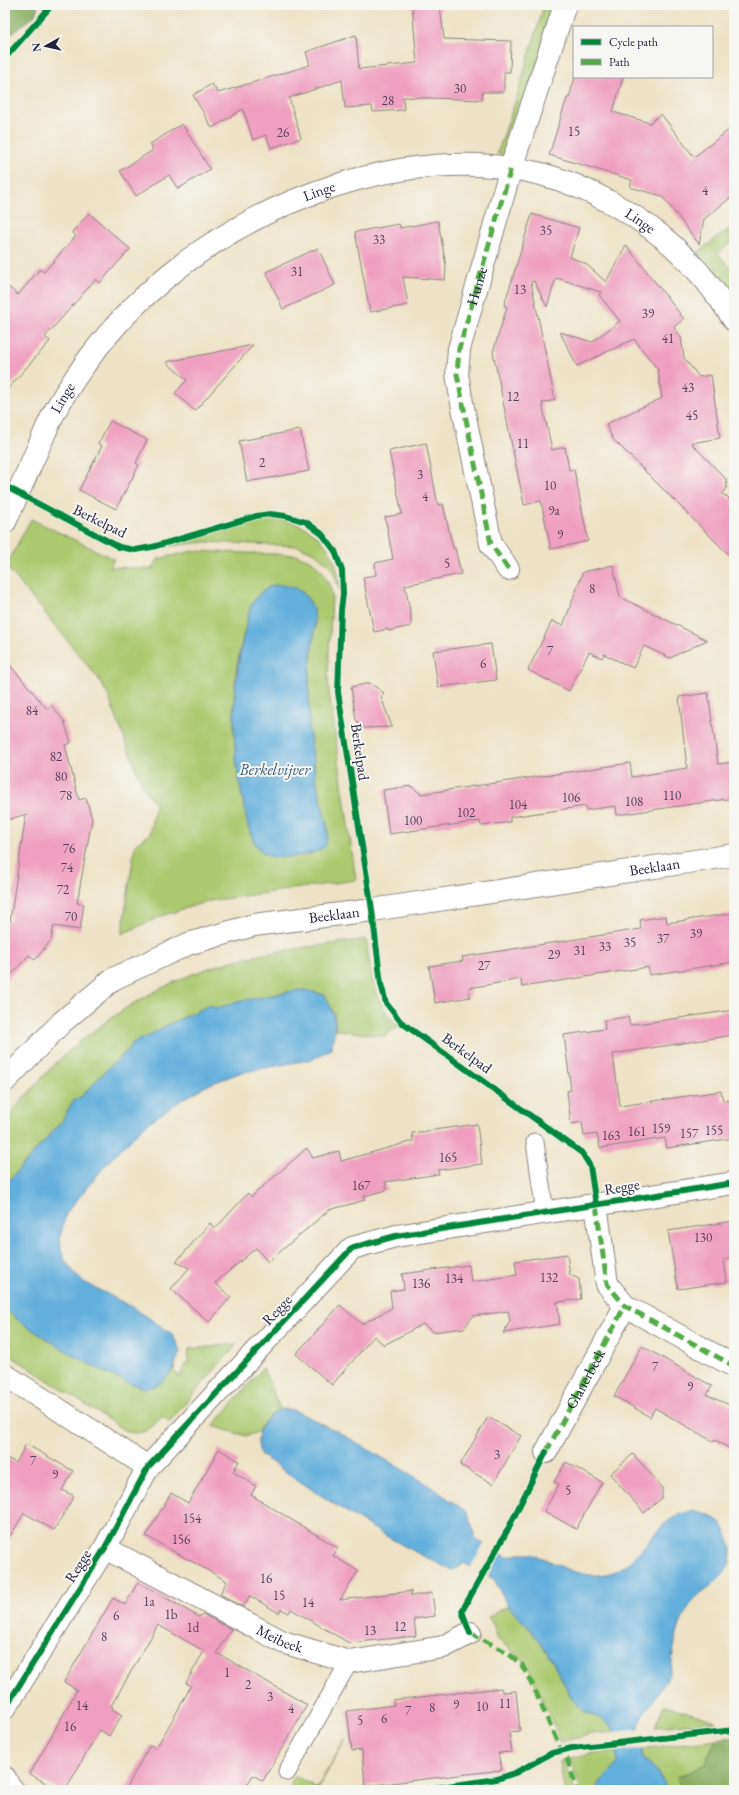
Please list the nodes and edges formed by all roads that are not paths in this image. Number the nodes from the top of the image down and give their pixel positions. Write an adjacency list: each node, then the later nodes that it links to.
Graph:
1 (565, 5): 2 (street, Hunze)
2 (511, 168): 3 (street, Linge); 4 (street, Linge); 5 (street, Hunze)
3 (734, 320)
4 (5, 522)
5 (508, 569)
6 (734, 855): 7 (street, Beeklaan)
7 (5, 1081)
8 (535, 1142): 11 (lane)
9 (734, 1183): 10 (street, Regge)
10 (596, 1205): 11 (street, Regge); 12 (street)
11 (545, 1213): 16 (street, Regge)
12 (625, 1306): 13 (street); 15 (street, Glanerbeek)
13 (734, 1366)
14 (5, 1375): 16 (street)
15 (546, 1452)
16 (148, 1467): 17 (street, Regge)
17 (105, 1548): 19 (street, Meibeek); 20 (street, Regge)
18 (470, 1634): 19 (street, Meibeek)
19 (349, 1662): 21 (lane)
20 (5, 1708)
21 (287, 1772)
22 (5, 1778): 23 (street)
23 (13, 1790)

